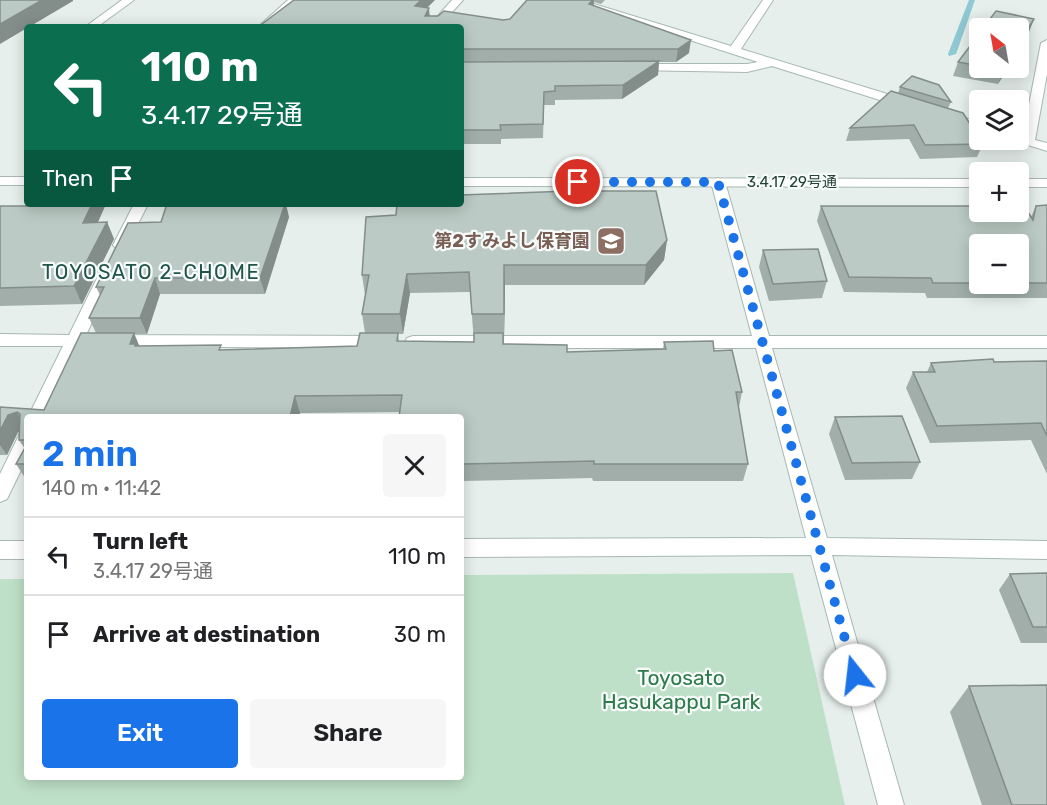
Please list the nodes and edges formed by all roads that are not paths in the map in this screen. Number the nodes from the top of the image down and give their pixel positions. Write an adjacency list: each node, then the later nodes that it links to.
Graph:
1 (129, 0): 8 (street)
2 (294, 0): 9 (street)
3 (458, 0): 10 (street)
4 (570, 0): 7 (street)
5 (618, 0): 7 (street)
6 (768, 0): 12 (street)
7 (607, 11): 12 (street)
8 (94, 24)
9 (266, 24)
10 (436, 24)
11 (1047, 42): 17 (street)
12 (734, 51): 13 (street)
13 (771, 62): 14 (street); 15 (street)
14 (628, 68)
15 (914, 106)
16 (936, 113): 18 (street)
17 (1029, 116)
18 (969, 124)
19 (1029, 142): 20 (street)
20 (1047, 147)
21 (0, 181): 22 (street)
22 (24, 181)
23 (464, 182): 24 (street, 3.4.17 29号通)
24 (718, 182): 25 (street, 3.4.17 29号通); 30 (street)
25 (969, 183)
26 (1029, 183): 27 (street)
27 (1047, 183)
28 (140, 207): 31 (street)
29 (0, 340): 31 (street)
30 (762, 341): 31 (street); 32 (street); 36 (street)
31 (74, 342): 33 (street)
32 (1047, 342)
33 (38, 414)
34 (24, 444): 35 (street)
35 (0, 494)
36 (819, 546): 37 (street); 40 (street); 41 (street)
37 (464, 548)
38 (0, 550): 39 (street)
39 (24, 550)
40 (1047, 550)
41 (891, 805)

